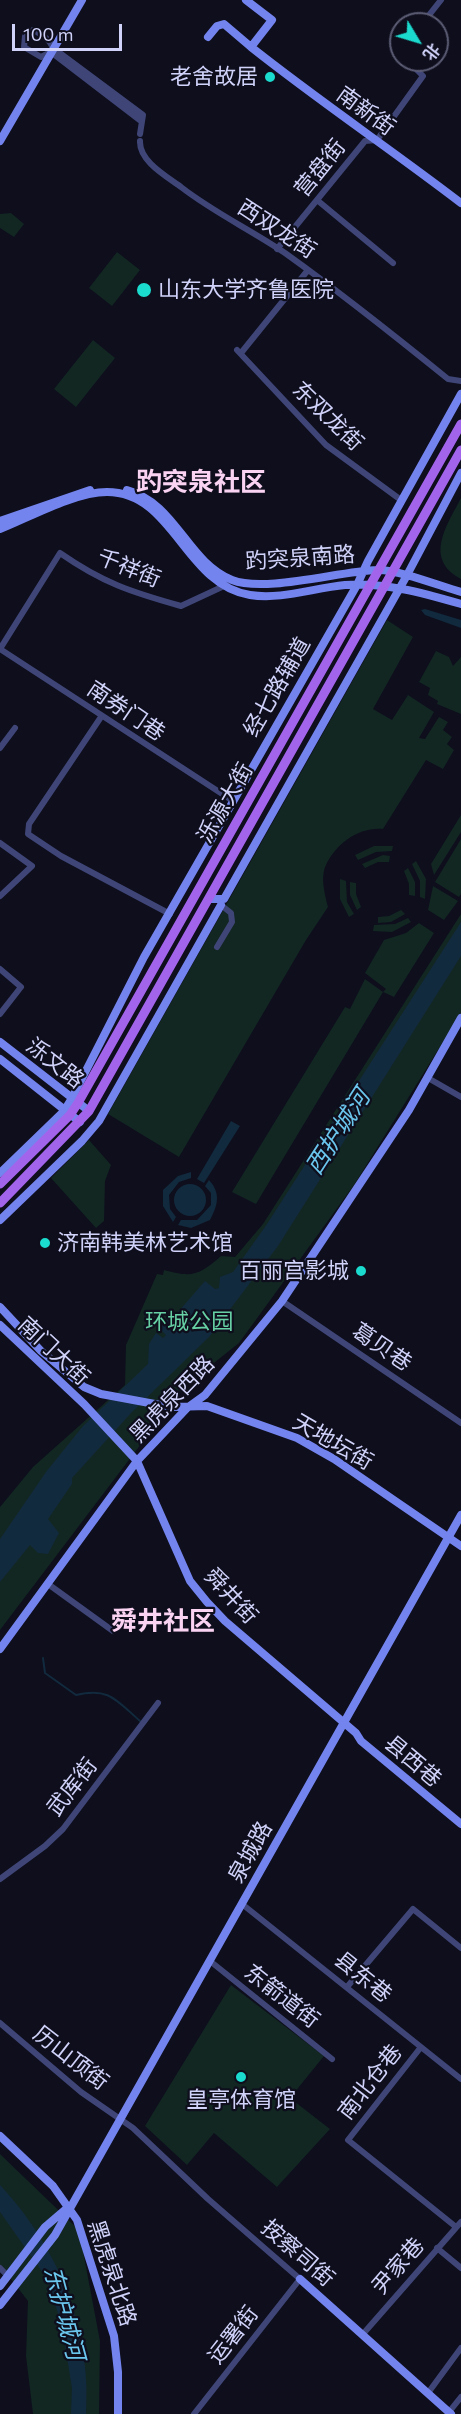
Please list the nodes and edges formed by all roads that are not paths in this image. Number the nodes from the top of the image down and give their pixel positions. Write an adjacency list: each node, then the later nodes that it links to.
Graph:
1 (82, 0): 4 (main road)
2 (246, 0): 5 (main road)
3 (207, 37): 5 (main road, 南新街)
4 (50, 44): 4 (street); 8 (main road); 11 (street, 西双龙街)
5 (250, 47): 7 (main road, 南新街)
6 (419, 72): 7 (street, 营盘街)
7 (372, 140): 9 (street, 营盘街); 10 (main road, 南新街)
8 (0, 141)
9 (317, 200): 11 (street, 营盘街); 12 (street)
10 (461, 203)
11 (277, 249): 13 (street, 西双龙街)
12 (393, 263)
13 (308, 270): 14 (street, 西双龙街); 19 (street, 东双龙街)
14 (461, 381)
15 (461, 394): 19 (main road, 经七路辅道)
16 (461, 424): 22 (main road, 泺源大街)
17 (461, 450): 24 (main road, 泺源大街)
18 (461, 473): 25 (main road)
19 (401, 500): 23 (main road, 经七路辅道)
20 (0, 521): 23 (main road, 趵突泉南路)
21 (0, 529): 28 (main road, 趵突泉南路)
22 (380, 569): 23 (main road, 趵突泉南路); 24 (main road, 趵突泉南路); 27 (main road, 泺源大街)
23 (365, 571): 26 (main road, 经七路辅道)
24 (393, 573): 25 (main road, 趵突泉南路); 29 (main road, 泺源大街)
25 (406, 576): 30 (main road); 31 (main road, 趵突泉南路)
26 (357, 585): 27 (main road, 趵突泉南路); 28 (main road, 趵突泉南路); 37 (main road, 经七路辅道)
27 (371, 585): 29 (main road, 趵突泉南路); 51 (main road, 泺源大街)
28 (224, 586): 33 (street, 千祥街)
29 (386, 587): 30 (main road); 40 (main road, 泺源大街)
30 (399, 589): 32 (main road); 40 (main road)
31 (461, 592)
32 (461, 604)
33 (0, 649): 34 (street, 南券门巷)
34 (101, 717): 37 (street, 南券门巷); 42 (street)
35 (15, 728): 36 (street)
36 (0, 748)
37 (233, 801): 42 (main road, 经七路辅道)
38 (0, 843): 39 (street)
39 (0, 896)
40 (209, 899): 52 (main road, 泺源大街)
41 (221, 905): 43 (street); 58 (main road)
42 (170, 914): 51 (main road, 经七路辅道)
43 (217, 947)
44 (0, 969): 45 (street)
45 (0, 1014)
46 (461, 1018): 49 (main road, 黑虎泉西路)
47 (0, 1042): 51 (main road, 泺文路)
48 (0, 1059): 53 (main road, 泺文路)
49 (428, 1077): 50 (street); 59 (main road, 黑虎泉西路)
50 (461, 1097)
51 (75, 1101): 52 (main road, 泺文路); 53 (main road, 泺源大街)
52 (89, 1111): 54 (main road, 泺源大街)
53 (67, 1113): 54 (main road, 泺文路); 55 (main road); 56 (main road, 泺源大街)
54 (80, 1122): 57 (main road, 泺源大街)
55 (0, 1173)
56 (0, 1184)
57 (0, 1203)
58 (0, 1220)
59 (282, 1300): 62 (main road, 黑虎泉西路); 63 (street, 葛贝巷)
60 (0, 1307): 62 (main road, 南门大街)
61 (0, 1325): 64 (main road, 南门大街)
62 (188, 1408): 64 (main road, 黑虎泉西路); 66 (main road, 天地坛街)
63 (461, 1423)
64 (137, 1461): 68 (main road, 黑虎泉西路); 72 (main road, 舜井街)
65 (461, 1515): 66 (main road, 泉城路)
66 (449, 1536): 67 (main road, 天地坛街); 72 (main road, 泉城路)
67 (461, 1546)
68 (48, 1584): 69 (street); 70 (main road, 黑虎泉西路)
69 (113, 1631)
70 (0, 1649)
71 (158, 1703): 74 (street, 武库街)
72 (344, 1723): 73 (main road, 县西巷); 75 (main road, 泉城路)
73 (461, 1824)
74 (0, 1879)
75 (242, 1904): 77 (main road, 泉城路); 78 (street, 县东巷)
76 (461, 1948): 78 (street)
77 (210, 1961): 81 (street, 东箭道街); 83 (main road, 泉城路)
78 (347, 1987): 80 (street, 县东巷)
79 (0, 2023): 83 (street, 历山顶街)
80 (421, 2047): 82 (street, 县东巷); 86 (street, 南北仓巷)
81 (332, 2059)
82 (461, 2079)
83 (122, 2118): 85 (main road, 泉城路); 91 (street, 按察司街)
84 (0, 2136): 85 (main road, 黑虎泉北路)
85 (69, 2206): 90 (main road); 93 (main road); 99 (main road, 黑虎泉北路)
86 (459, 2225): 87 (street, 尹家巷)
87 (437, 2248): 89 (street); 94 (street, 尹家巷)
88 (0, 2268): 90 (street)
89 (461, 2268)
90 (8, 2276): 92 (main road)
91 (300, 2279): 94 (main road, 按察司街); 100 (street, 运署街)
92 (0, 2286)
93 (0, 2306)
94 (363, 2334): 96 (main road, 按察司街)
95 (461, 2348): 96 (street)
96 (428, 2393): 98 (main road, 按察司街)
97 (461, 2397): 98 (street)
98 (450, 2413)
99 (118, 2414)
100 (194, 2414)

